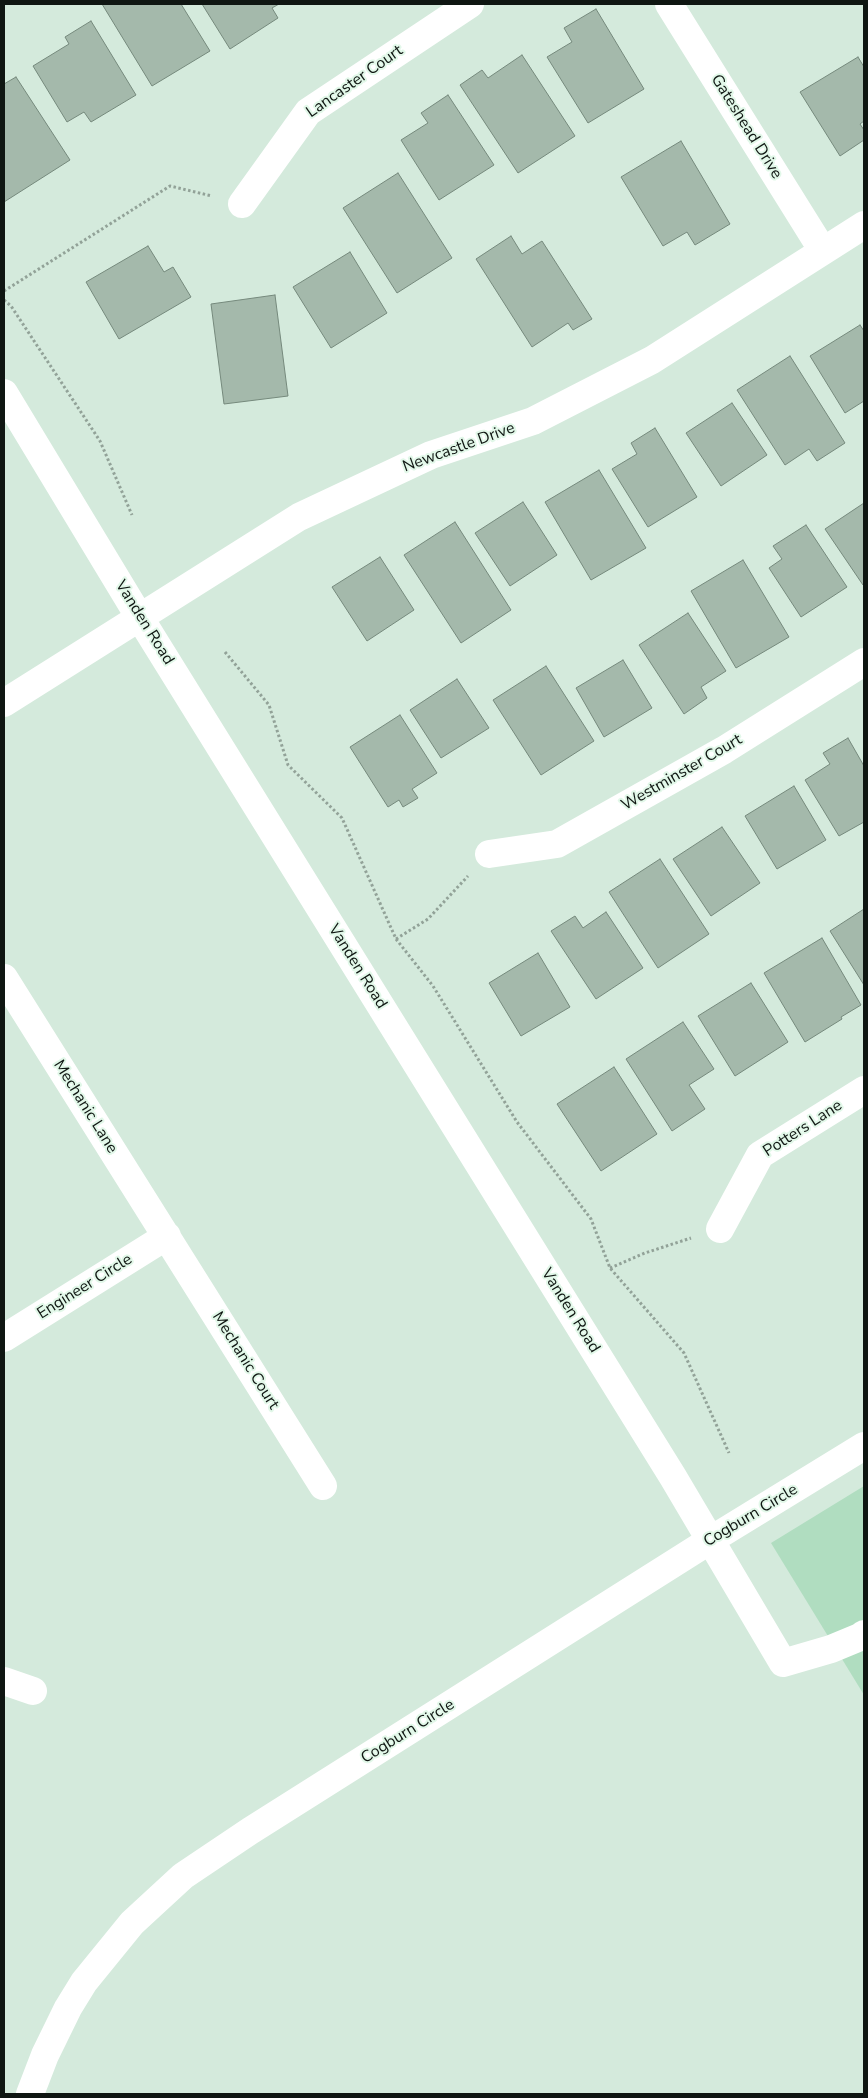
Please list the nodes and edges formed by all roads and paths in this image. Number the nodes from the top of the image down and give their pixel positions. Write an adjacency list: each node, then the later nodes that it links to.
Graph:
1 (470, 4): 3 (street, Lancaster Court)
2 (668, 4): 5 (street, Gateshead Drive)
3 (242, 204): 6 (path)
4 (864, 225): 5 (street, Newcastle Drive)
5 (823, 251): 10 (street, Newcastle Drive)
6 (4, 291)
7 (4, 300): 9 (path)
8 (4, 393): 10 (street, Vanden Road)
9 (132, 515)
10 (140, 618): 13 (street, Newcastle Drive); 25 (street, Vanden Road)
11 (226, 652): 15 (path)
12 (864, 662): 14 (street, Westminster Court)
13 (4, 703)
14 (489, 854): 15 (path)
15 (396, 939): 20 (path)
16 (4, 978): 19 (street, Mechanic Lane)
17 (864, 1090): 18 (street, Potters Lane)
18 (720, 1229): 20 (path)
19 (166, 1236): 21 (street, Engineer Circle); 24 (street, Mechanic Court)
20 (610, 1268): 23 (path)
21 (4, 1338)
22 (864, 1446): 25 (street, Cogburn Circle)
23 (729, 1452)
24 (323, 1486)
25 (709, 1541): 26 (street, Vanden Road); 29 (street, Cogburn Circle)
26 (864, 1634)
27 (4, 1681): 28 (street)
28 (33, 1691)
29 (30, 2094)

